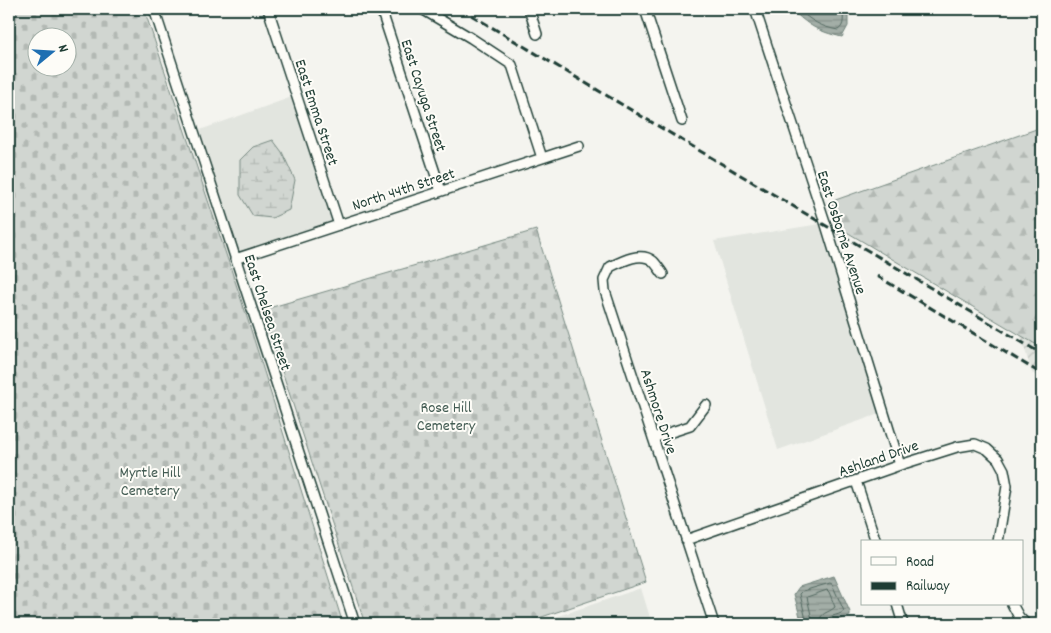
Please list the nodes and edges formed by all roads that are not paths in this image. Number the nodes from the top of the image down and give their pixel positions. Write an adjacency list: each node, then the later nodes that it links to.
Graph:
1 (154, 9): 14 (street, East Chelsea Street)
2 (268, 9): 13 (street, East Emma Street)
3 (381, 9): 12 (street, East Cayuga Street)
4 (422, 9): 11 (street)
5 (529, 9): 8 (street)
6 (645, 9): 9 (street)
7 (755, 9): 18 (street, East Osborne Avenue)
8 (537, 34)
9 (682, 121)
10 (579, 146): 11 (street, North 44th Street)
11 (542, 158): 12 (street, North 44th Street)
12 (441, 191): 13 (street, North 44th Street)
13 (339, 225): 14 (street, North 44th Street)
14 (235, 259): 25 (street, East Chelsea Street)
15 (663, 274): 17 (street, Ashmore Drive)
16 (706, 405): 17 (street)
17 (653, 438): 20 (street, Ashmore Drive)
18 (900, 465): 19 (street, Ashland Drive); 22 (street, Ashland Drive)
19 (856, 481): 20 (street, Ashland Drive); 21 (street)
20 (686, 540): 26 (street, Ashmore Drive)
21 (875, 540)
22 (998, 540)
23 (898, 606): 27 (street)
24 (1013, 606): 28 (street)
25 (355, 624)
26 (714, 624)
27 (903, 624)
28 (1026, 624)

